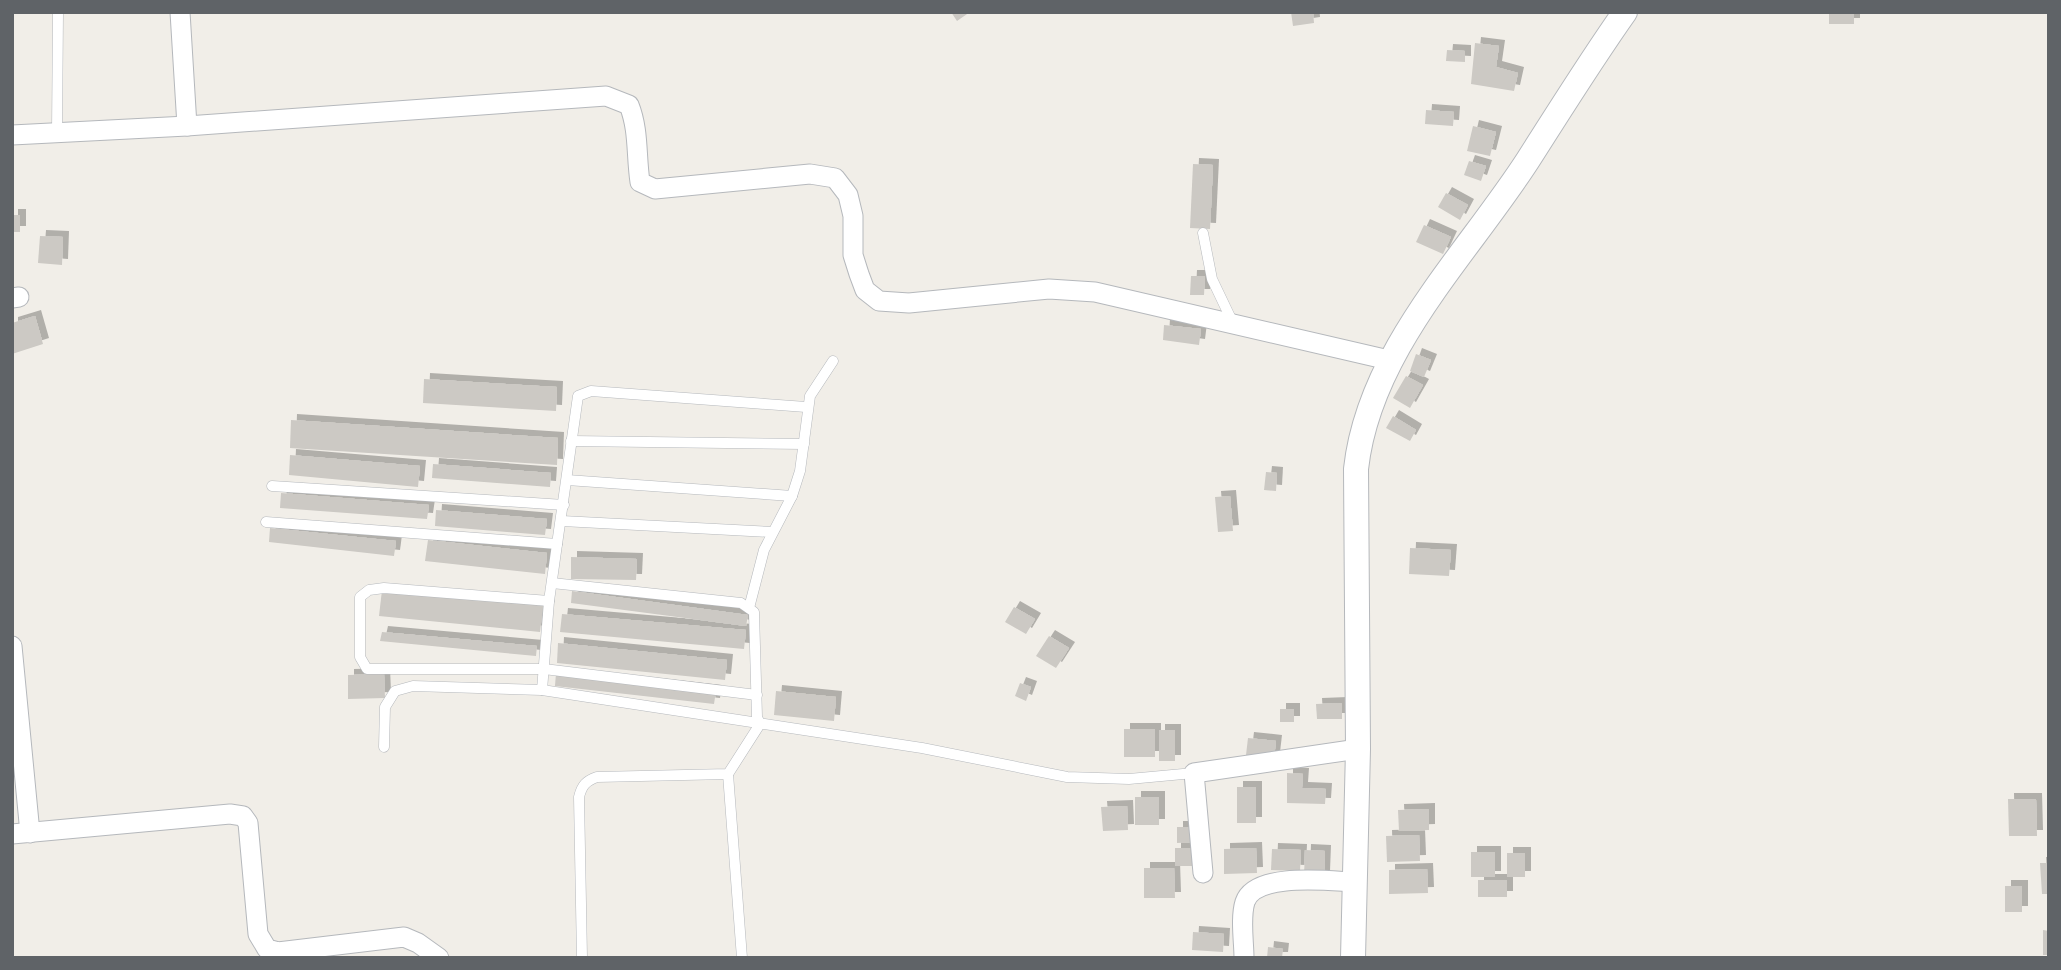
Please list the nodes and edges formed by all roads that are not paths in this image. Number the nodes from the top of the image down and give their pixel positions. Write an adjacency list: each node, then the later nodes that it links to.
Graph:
1 (58, 12): 5 (lane)
2 (180, 12): 4 (street)
3 (1625, 12): 10 (street)
4 (187, 126): 5 (street); 8 (street)
5 (57, 133): 6 (street)
6 (12, 135)
7 (1203, 233): 8 (lane)
8 (1234, 323): 10 (street)
9 (833, 361): 11 (lane)
10 (1393, 361): 31 (street)
11 (806, 407): 12 (lane); 13 (lane)
12 (571, 441): 13 (lane); 14 (lane)
13 (804, 444): 16 (lane)
14 (567, 480): 16 (lane); 17 (lane)
15 (272, 486): 17 (lane)
16 (792, 496): 20 (lane)
17 (564, 505): 18 (lane)
18 (562, 521): 20 (lane); 21 (lane)
19 (266, 522): 21 (lane)
20 (771, 532): 24 (lane)
21 (557, 544): 22 (lane)
22 (552, 583): 23 (lane); 24 (lane)
23 (549, 601): 26 (lane); 26 (lane)
24 (748, 608): 28 (lane)
25 (12, 646): 34 (street)
26 (544, 669): 27 (lane); 28 (lane)
27 (542, 690): 29 (lane); 30 (lane)
28 (757, 695): 29 (lane)
29 (760, 723): 32 (lane); 33 (lane)
30 (384, 747)
31 (1358, 749): 32 (street); 36 (street)
32 (1194, 773): 35 (street)
33 (728, 774): 38 (lane); 39 (lane)
34 (21, 834): 37 (street)
35 (1203, 873)
36 (1354, 882): 40 (street); 41 (street)
37 (439, 958)
38 (582, 958)
39 (742, 958)
40 (1244, 958)
41 (1353, 958)

